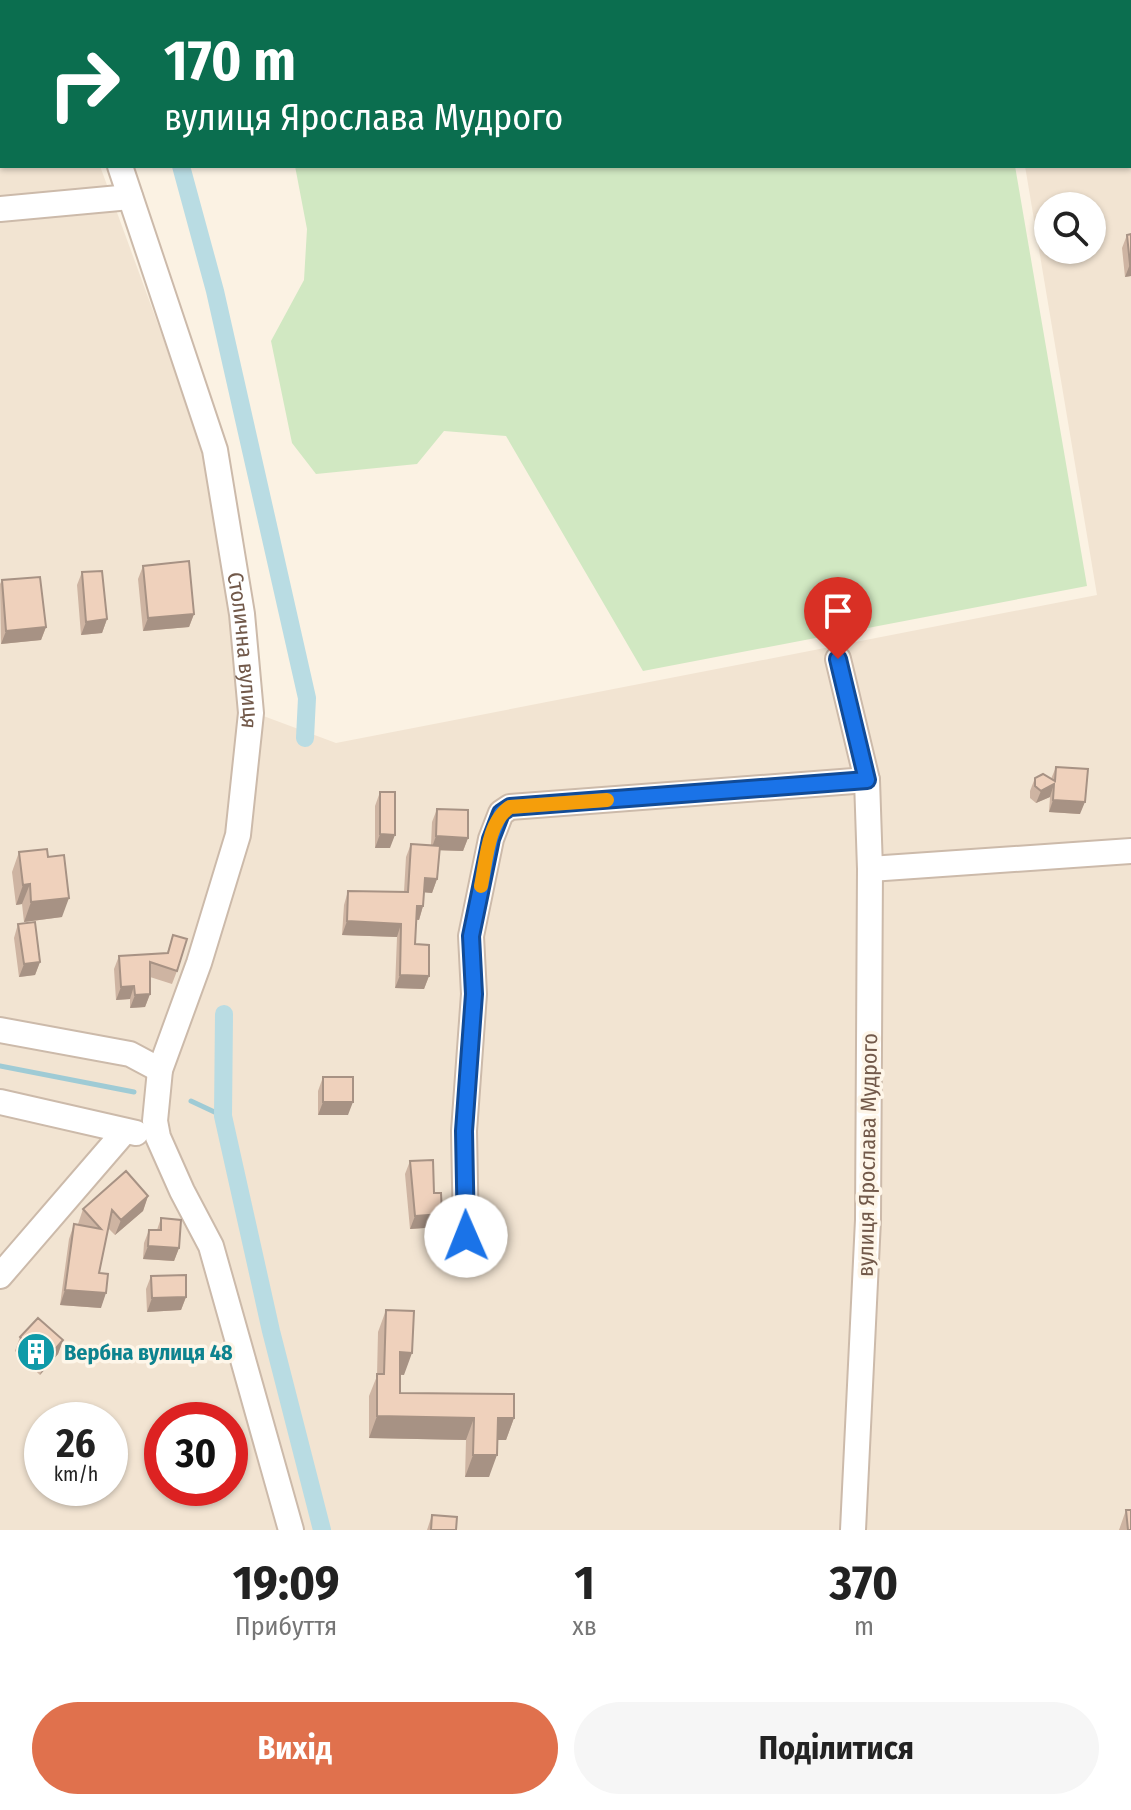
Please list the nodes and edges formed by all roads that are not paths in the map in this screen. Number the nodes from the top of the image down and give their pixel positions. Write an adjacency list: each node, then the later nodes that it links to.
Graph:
1 (121, 168): 2 (street, Столична вулиця)
2 (130, 197): 3 (street); 9 (street, Столична вулиця)
3 (0, 209)
4 (838, 659): 5 (street, вулиця Ярослава Мудрого)
5 (867, 780): 7 (street, вулиця Ярослава Мудрого); 13 (street)
6 (1131, 851): 7 (street)
7 (870, 869): 16 (street, вулиця Ярослава Мудрого)
8 (0, 1030): 9 (street)
9 (160, 1070): 12 (street, Столична вулиця)
10 (0, 1102): 11 (street)
11 (125, 1131): 12 (street); 14 (street)
12 (158, 1137): 15 (street)
13 (466, 1236)
14 (0, 1276)
15 (291, 1530)
16 (853, 1530)

